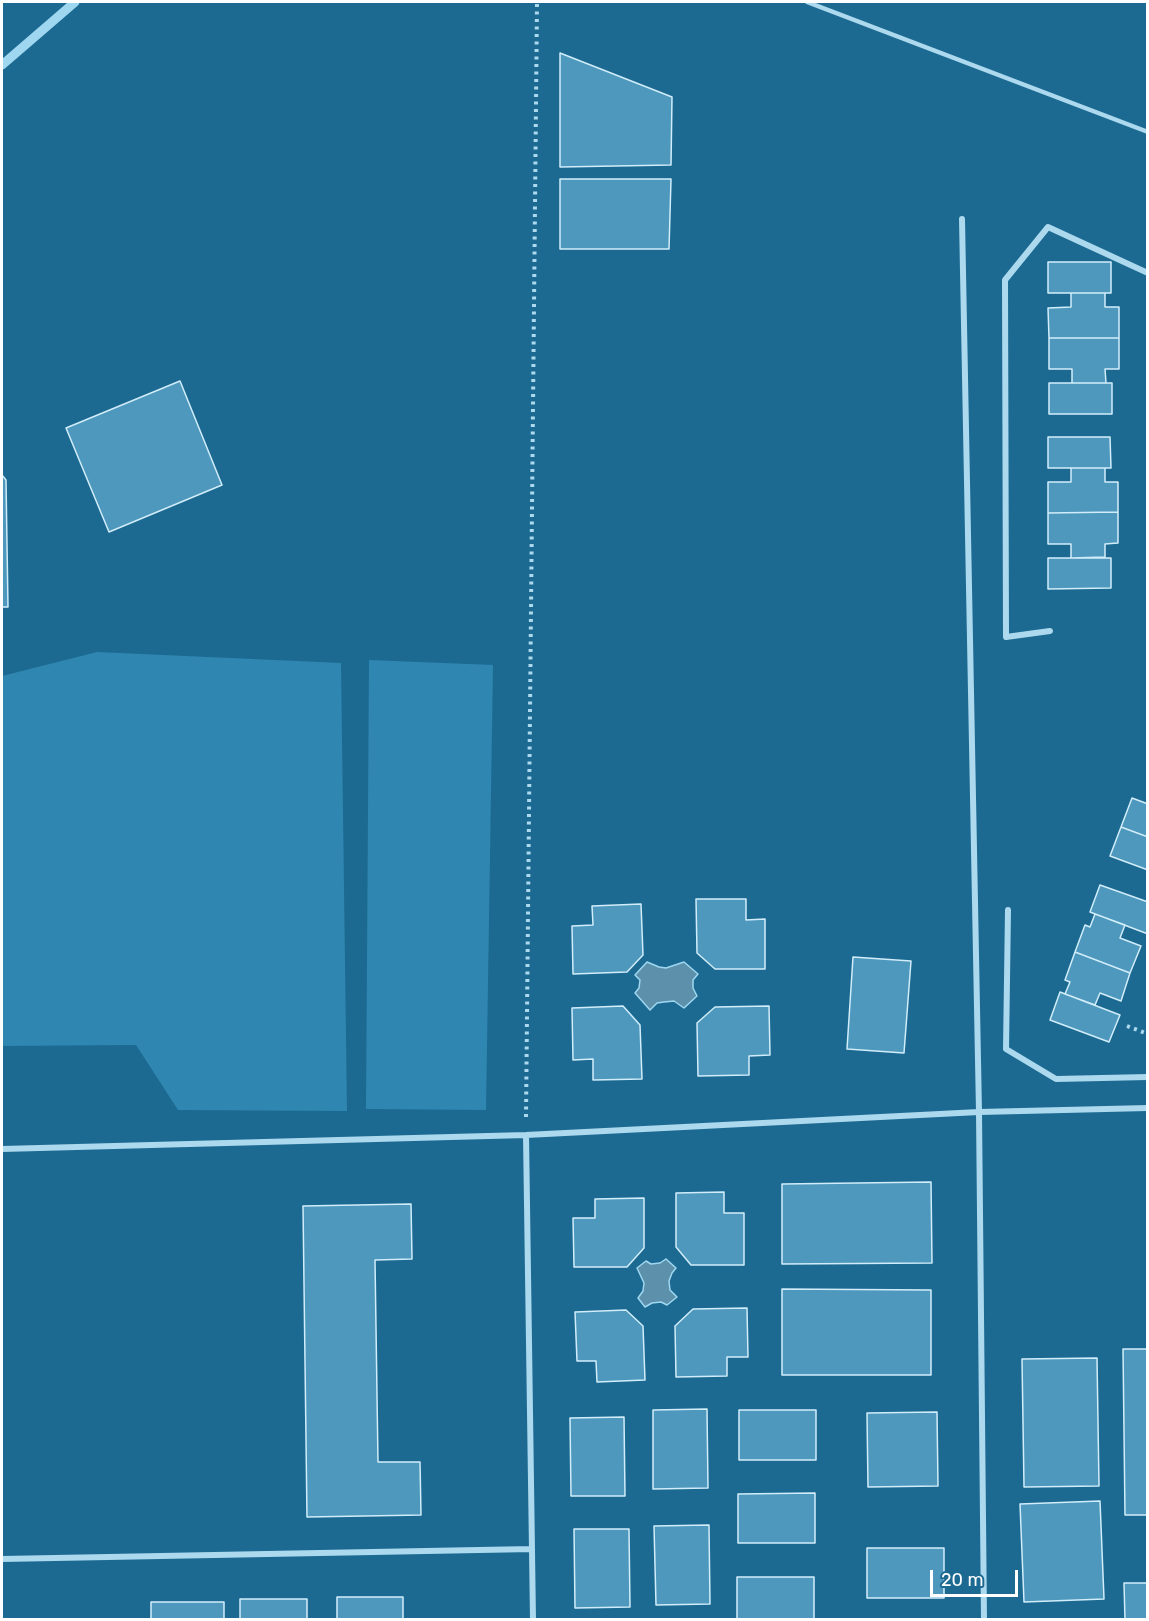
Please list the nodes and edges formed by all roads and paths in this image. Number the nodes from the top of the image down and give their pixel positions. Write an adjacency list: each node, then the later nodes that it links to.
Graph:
1 (537, 2): 13 (path)
2 (807, 2): 3 (lane)
3 (1148, 132)
4 (962, 219): 12 (street)
5 (1148, 273): 6 (street)
6 (1050, 631)
7 (1008, 910): 10 (street)
8 (1127, 1026): 9 (path)
9 (1148, 1034)
10 (1148, 1077)
11 (1148, 1108): 12 (street)
12 (979, 1112): 13 (street); 18 (street)
13 (526, 1135): 14 (street); 15 (street)
14 (2, 1149)
15 (532, 1549): 16 (street); 17 (street)
16 (2, 1559)
17 (532, 1620)
18 (984, 1620)

